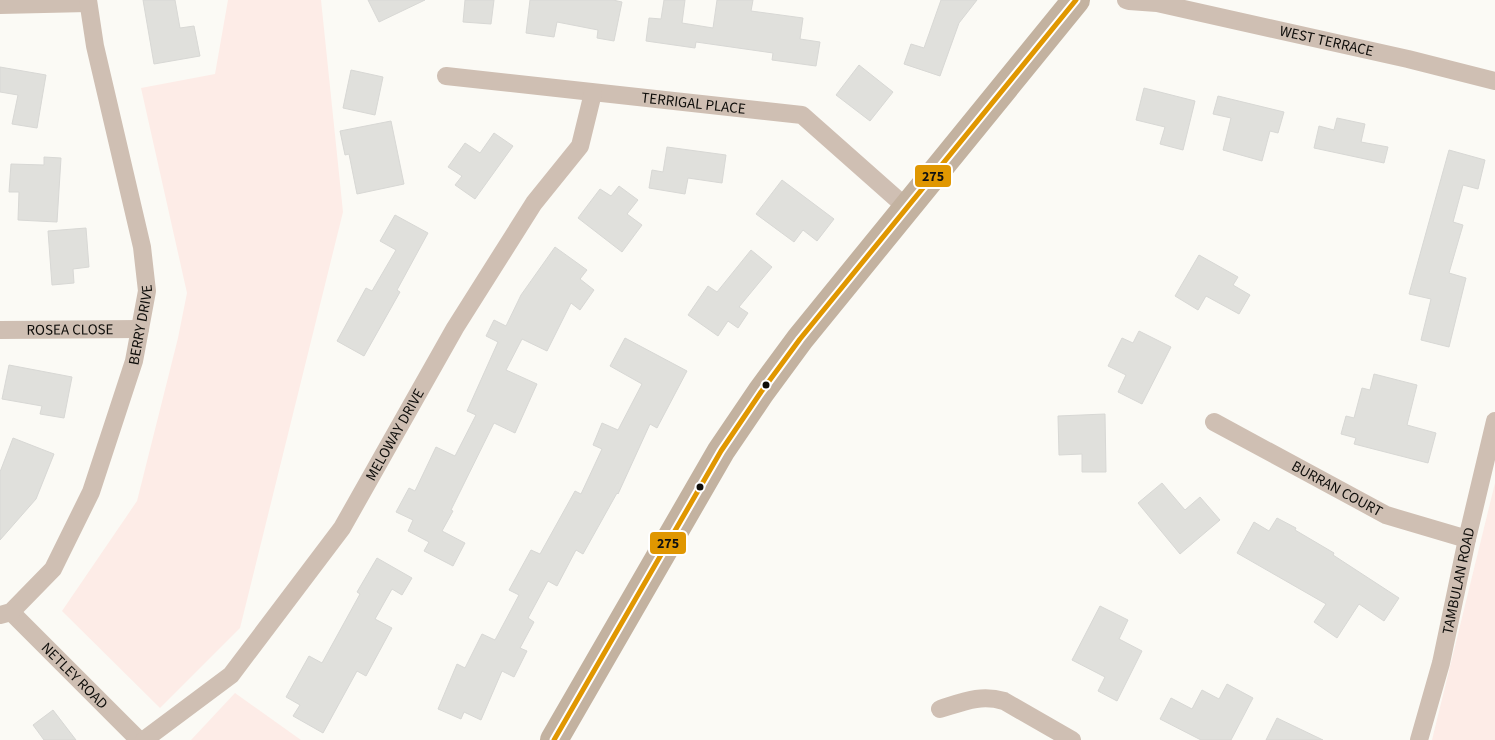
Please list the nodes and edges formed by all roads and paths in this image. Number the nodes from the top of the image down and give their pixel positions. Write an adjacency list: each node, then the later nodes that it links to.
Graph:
1 (1076, 0): 9 (main road)
2 (1126, 0): 3 (street, WEST TERRACE)
3 (1156, 1): 7 (street, WEST TERRACE)
4 (88, 2): 5 (street); 10 (street, BERRY DRIVE)
5 (0, 5)
6 (446, 76): 8 (street, TERRIGAL PLACE)
7 (1495, 81)
8 (593, 92): 9 (street, TERRIGAL PLACE); 18 (street, MELOWAY DRIVE)
9 (907, 208): 19 (main road)
10 (140, 329): 11 (street, ROSEA CLOSE); 15 (street, BERRY DRIVE)
11 (0, 330)
12 (1495, 421): 14 (street, TAMBULAN ROAD)
13 (1214, 422): 14 (street, BURRAN COURT)
14 (1467, 539): 21 (street, TAMBULAN ROAD)
15 (5, 613): 17 (street, NETLEY ROAD)
16 (940, 709): 20 (street)
17 (139, 740)
18 (144, 740)
19 (554, 740)
20 (1072, 740)
21 (1419, 740)

